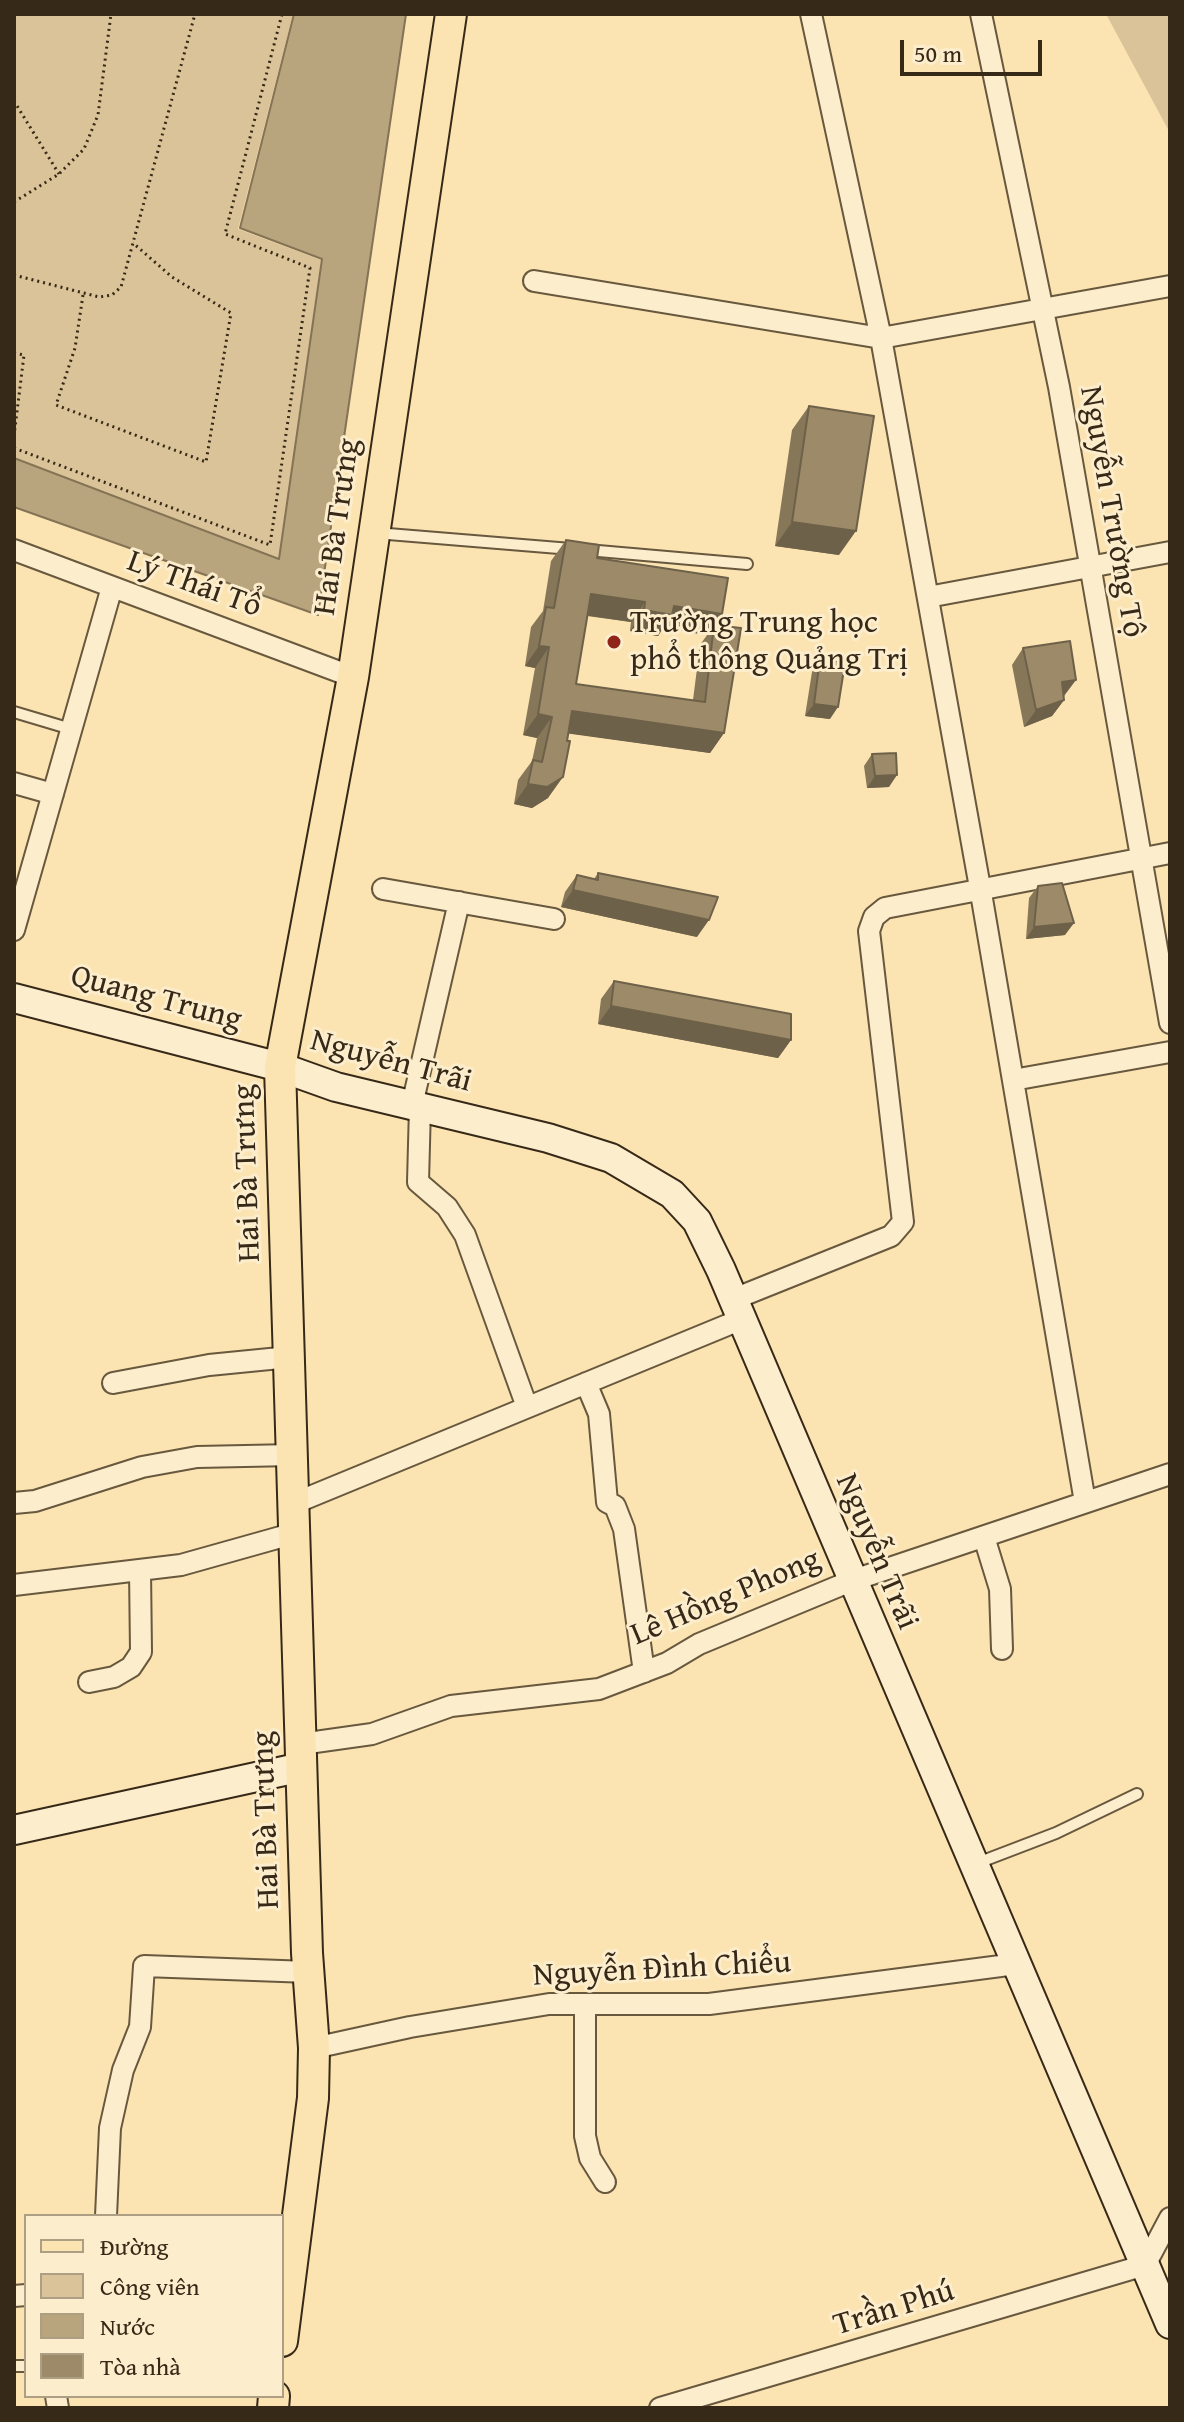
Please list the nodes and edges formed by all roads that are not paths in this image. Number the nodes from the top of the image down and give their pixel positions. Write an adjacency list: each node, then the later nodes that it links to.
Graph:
1 (451, 14): 8 (main road, Hai Bà Trưng)
2 (811, 14): 7 (street)
3 (981, 14): 6 (street, Nguyễn Trường Tộ)
4 (534, 281): 7 (street)
5 (1170, 286): 6 (street)
6 (1041, 307): 7 (street); 12 (street, Nguyễn Trường Tộ)
7 (881, 338): 14 (street)
8 (374, 533): 11 (lane); 15 (main road, Hai Bà Trưng)
9 (14, 550): 13 (street, Lý Thái Tổ)
10 (1170, 552): 12 (street)
11 (747, 564)
12 (1090, 566): 14 (street); 21 (street, Nguyễn Trường Tộ)
13 (112, 587): 15 (street, Lý Thái Tổ); 17 (street)
14 (928, 597): 23 (street)
15 (353, 677): 30 (main road, Hai Bà Trưng)
16 (14, 712): 17 (lane)
17 (71, 729): 19 (street)
18 (14, 783): 19 (street)
19 (53, 794): 26 (street)
20 (1170, 853): 21 (street)
21 (1142, 858): 23 (street); 28 (street, Nguyễn Trường Tộ)
22 (383, 889): 24 (street)
23 (981, 893): 31 (street); 33 (street)
24 (459, 902): 25 (street); 32 (street)
25 (554, 919)
26 (14, 930)
27 (14, 998): 30 (street, Quang Trung)
28 (1170, 1023)
29 (1170, 1052): 31 (street)
30 (280, 1067): 32 (street, Nguyễn Trãi); 34 (main road, Hai Bà Trưng)
31 (1013, 1080): 40 (street)
32 (416, 1106): 33 (street, Nguyễn Trãi); 37 (street)
33 (738, 1309): 36 (street); 46 (street, Nguyễn Trãi)
34 (290, 1357): 35 (street); 38 (main road, Hai Bà Trưng)
35 (113, 1383)
36 (586, 1383): 37 (street); 49 (street)
37 (527, 1407): 42 (street)
38 (293, 1455): 41 (street); 42 (main road, Hai Bà Trưng)
39 (1170, 1474): 40 (street, Lê Hồng Phong)
40 (1085, 1502): 44 (street, Lê Hồng Phong)
41 (14, 1503)
42 (295, 1503): 43 (main road, Hai Bà Trưng)
43 (295, 1533): 45 (street); 51 (main road, Hai Bà Trưng)
44 (984, 1537): 46 (street, Lê Hồng Phong); 48 (street)
45 (140, 1570): 47 (street); 50 (street)
46 (851, 1581): 49 (street, Lê Hồng Phong); 54 (street, Nguyễn Trãi)
47 (14, 1585)
48 (1002, 1649)
49 (644, 1672): 51 (street, Lê Hồng Phong)
50 (89, 1682)
51 (302, 1756): 53 (street, Lê Hồng Phong); 56 (main road, Hai Bà Trưng)
52 (1137, 1794): 54 (lane)
53 (14, 1830)
54 (973, 1864): 55 (street, Nguyễn Trãi)
55 (1016, 1964): 57 (street, Nguyễn Đình Chiểu); 62 (street, Nguyễn Trãi)
56 (309, 1972): 58 (main road, Hai Bà Trưng); 60 (street)
57 (585, 2006): 58 (street, Nguyễn Đình Chiểu); 59 (street)
58 (314, 2048): 63 (main road, Hai Bà Trưng)
59 (605, 2182)
60 (106, 2214)
61 (1170, 2218): 62 (street)
62 (1145, 2265): 65 (street, Nguyễn Trãi); 66 (street, Trần Phú)
63 (286, 2282): 64 (main road, Hai Bà Trưng)
64 (284, 2312)
65 (1170, 2324)
66 (660, 2408)

